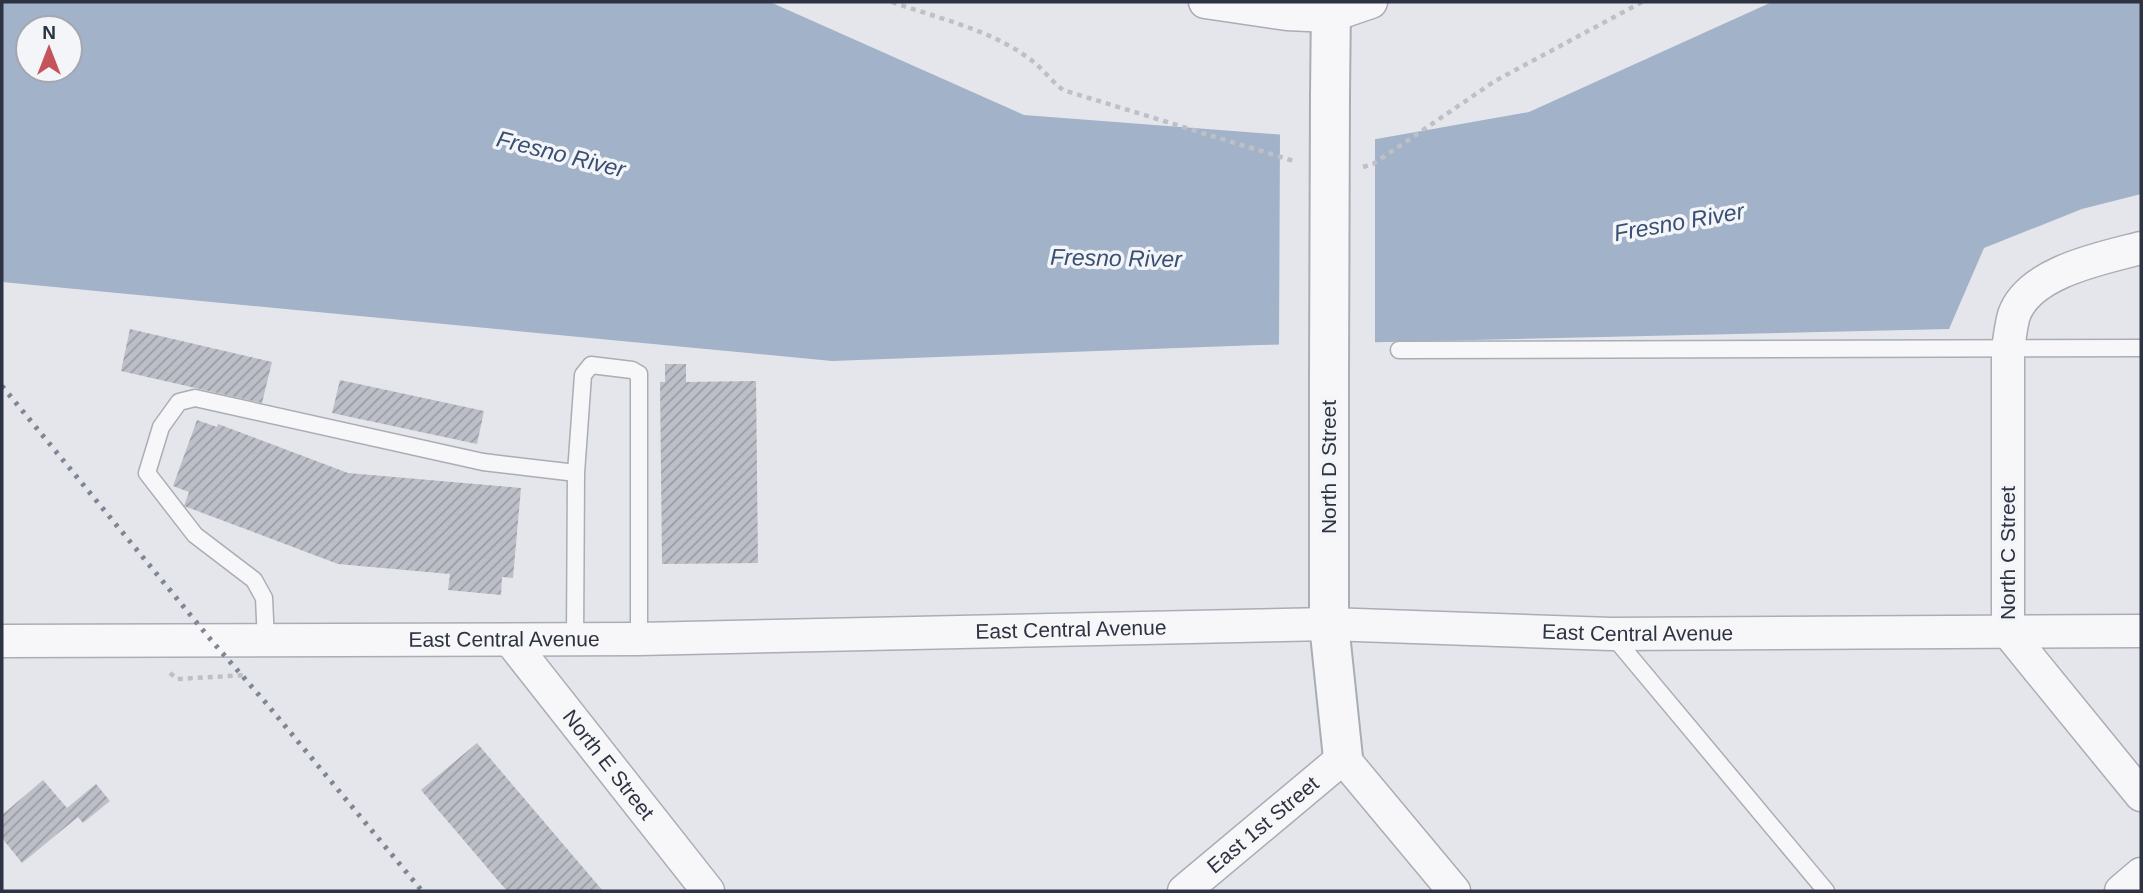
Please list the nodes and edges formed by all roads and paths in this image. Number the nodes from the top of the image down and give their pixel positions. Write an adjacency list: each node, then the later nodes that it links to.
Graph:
1 (892, 2): 6 (path)
2 (1205, 2): 5 (street)
3 (1371, 2): 5 (street)
4 (1642, 2): 7 (path)
5 (1330, 9): 13 (street, North D Street, bridge)
6 (1307, 165)
7 (1361, 168)
8 (2141, 248): 9 (street, North C Street)
9 (2008, 348): 10 (lane); 11 (lane); 15 (street, North C Street)
10 (2141, 348)
11 (1399, 350)
12 (576, 473): 17 (lane); 19 (lane); 21 (lane)
13 (1329, 624): 16 (street, East Central Avenue); 17 (street, East Central Avenue); 22 (street, North D Street)
14 (2141, 631): 15 (street, East Central Avenue)
15 (2008, 632): 16 (street, East Central Avenue); 23 (street, North C Street)
16 (1611, 634): 28 (lane)
17 (639, 639): 19 (street, East Central Avenue)
18 (510, 640): 19 (street, East Central Avenue); 21 (street, East Central Avenue); 25 (street, North E Street)
19 (575, 640)
20 (2, 641): 21 (street, East Central Avenue)
21 (266, 641)
22 (1342, 758): 26 (street, East 1st Street); 27 (street)
23 (2141, 795)
24 (2141, 874): 29 (street)
25 (708, 891)
26 (1184, 891)
27 (1454, 891)
28 (1826, 891)
29 (2121, 891)

